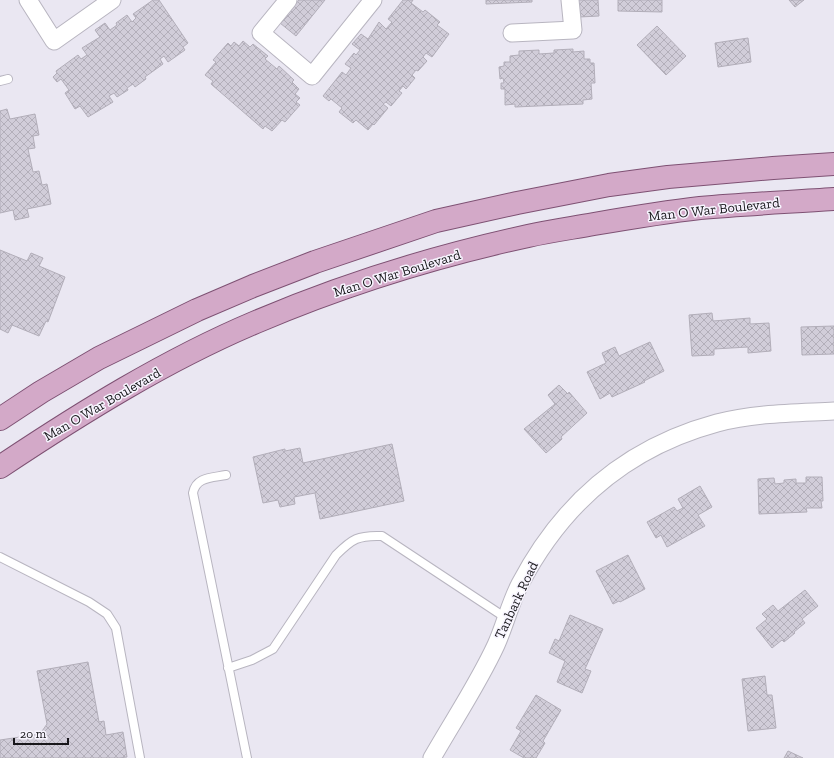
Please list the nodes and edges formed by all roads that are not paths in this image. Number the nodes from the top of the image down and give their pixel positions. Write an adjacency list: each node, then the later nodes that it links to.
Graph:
1 (28, 0): 2 (street)
2 (112, 0)
3 (288, 0): 4 (street)
4 (373, 0)
5 (570, 0): 6 (street)
6 (512, 33)
7 (834, 164): 10 (main road)
8 (834, 199): 11 (main road, Man O War Boulevard)
9 (834, 411): 14 (street, Tanbark Road)
10 (0, 419)
11 (0, 467)
12 (226, 475): 15 (lane)
13 (0, 557): 16 (lane)
14 (506, 618): 15 (lane); 18 (street, Tanbark Road)
15 (228, 668): 17 (lane)
16 (140, 758)
17 (247, 758)
18 (432, 758)

